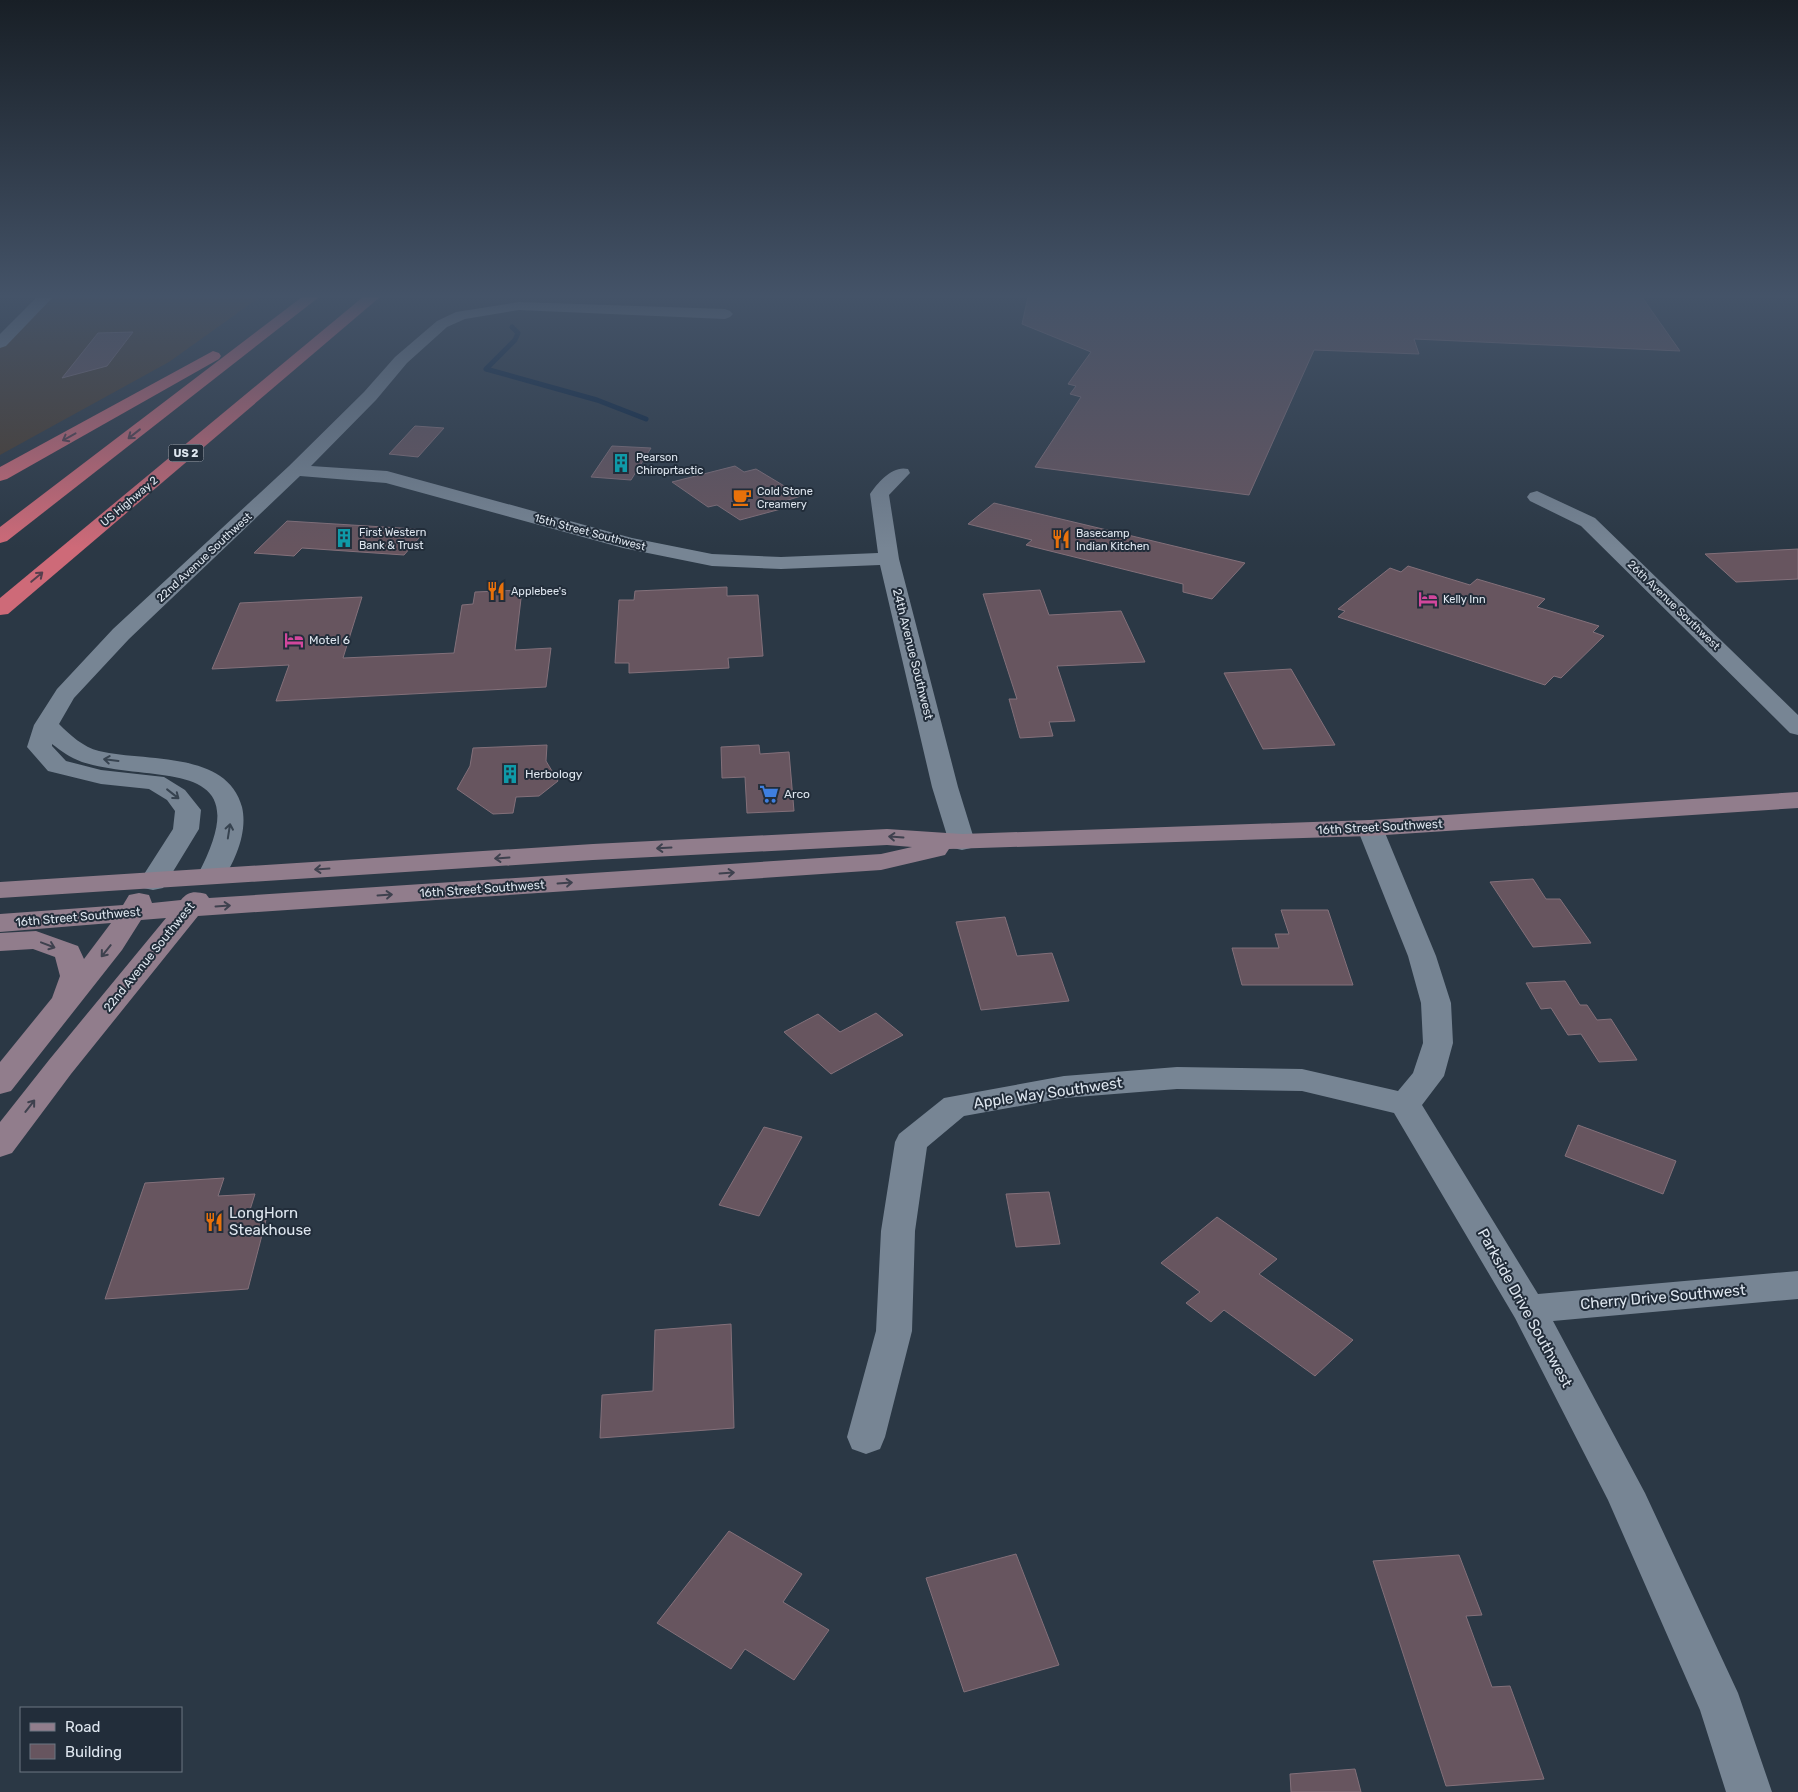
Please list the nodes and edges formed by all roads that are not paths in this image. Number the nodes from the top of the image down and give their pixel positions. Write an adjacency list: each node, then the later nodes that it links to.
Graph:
1 (168, 381): 9 (highway, one-way to 9)
2 (204, 381): 11 (highway, one-way to 11)
3 (274, 381): 13 (highway, US Highway 2 / US 2, one-way to 3)
4 (383, 381): 6 (street, 22nd Avenue Southwest)
5 (393, 381): 6 (street, 22nd Avenue Southwest)
6 (370, 396): 7 (street, 22nd Avenue Southwest)
7 (296, 470): 12 (street, 15th Street Southwest); 14 (street, 22nd Avenue Southwest)
8 (900, 473): 12 (street, 24th Avenue Southwest)
9 (0, 475)
10 (1537, 497): 15 (street, 26th Avenue Southwest)
11 (0, 537)
12 (889, 559): 18 (street, 24th Avenue Southwest)
13 (0, 609)
14 (46, 725): 19 (street, 22nd Avenue Southwest, one-way to 14); 20 (street, 22nd Avenue Southwest, one-way to 20)
15 (1798, 728)
16 (1798, 800): 17 (main road, 16th Street Southwest)
17 (1370, 828): 18 (main road, 16th Street Southwest); 28 (street)
18 (962, 842): 19 (main road, 16th Street Southwest, one-way to 19); 22 (main road, 16th Street Southwest, one-way to 18)
19 (210, 876): 20 (main road, 16th Street Southwest); 22 (main road, 22nd Avenue Southwest)
20 (153, 882): 21 (main road, 16th Street Southwest); 23 (main road, 22nd Avenue Southwest)
21 (0, 890)
22 (190, 908): 23 (main road, 16th Street Southwest); 29 (main road, 22nd Avenue Southwest, one-way to 22)
23 (131, 912): 24 (main road, 16th Street Southwest); 26 (main road, 22nd Avenue Southwest, one-way to 26)
24 (0, 923)
25 (0, 942): 26 (main road, one-way to 26)
26 (63, 1004): 27 (main road, 22nd Avenue Southwest)
27 (0, 1083)
28 (1405, 1104): 31 (street, Parkside Drive Southwest); 32 (street, Apple Way Southwest)
29 (0, 1145)
30 (1798, 1285): 31 (street, Cherry Drive Southwest)
31 (1528, 1309): 33 (street, Parkside Drive Southwest)
32 (866, 1437)
33 (1749, 1792)

